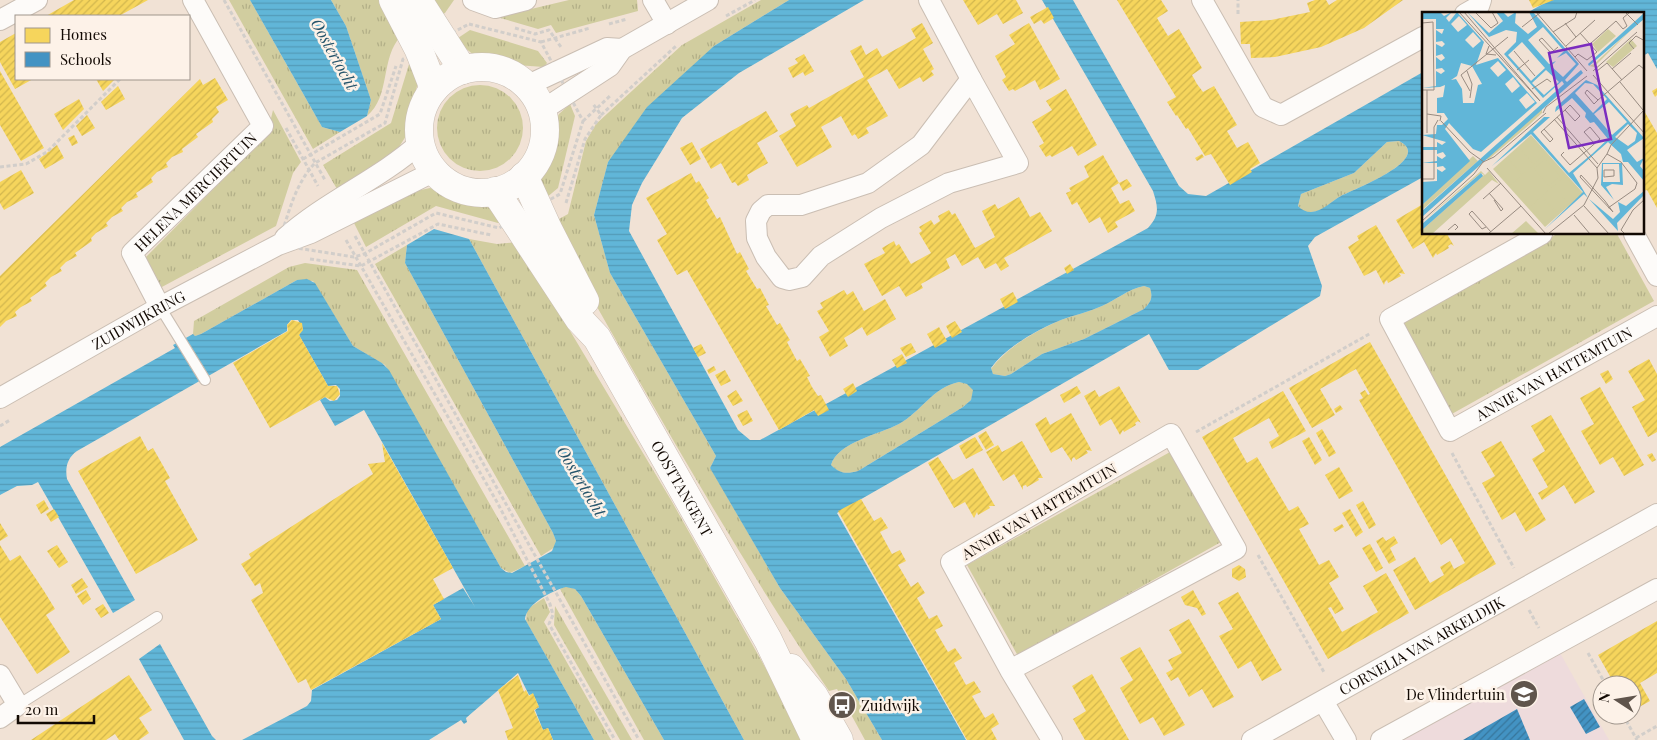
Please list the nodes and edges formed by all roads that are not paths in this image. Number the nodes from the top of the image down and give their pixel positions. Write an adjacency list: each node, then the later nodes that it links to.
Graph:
1 (37, 0): 13 (street)
2 (193, 0): 30 (street, HELENA MERCIERTUIN)
3 (393, 0): 20 (main road)
4 (418, 0): 17 (main road)
5 (473, 0): 6 (street)
6 (526, 0)
7 (653, 0): 14 (street)
8 (708, 0): 14 (street)
9 (929, 0): 18 (street)
10 (1202, 0): 15 (street)
11 (1481, 0): 12 (street)
12 (1468, 12)
13 (2, 16)
14 (667, 24): 16 (street)
15 (1422, 38)
16 (622, 49): 19 (street); 21 (street)
17 (463, 70): 19 (main road); 20 (main road)
18 (971, 79): 18 (street)
19 (526, 86): 21 (main road)
20 (434, 88): 22 (main road)
21 (541, 111): 24 (main road)
22 (411, 151): 23 (main road); 26 (street, ZUIDWIJKRING)
23 (425, 176): 25 (main road); 26 (street, ZUIDWIJKRING)
24 (524, 176): 25 (main road); 32 (main road, OOSTTANGENT)
25 (495, 192): 32 (main road, OOSTTANGENT)
26 (331, 204): 30 (street, ZUIDWIJKRING)
27 (1540, 235): 31 (street, ANNIE VAN HATTEMTUIN)
28 (1635, 235): 29 (street)
29 (1657, 276)
30 (160, 307): 33 (lane); 34 (street, ZUIDWIJKRING)
31 (1657, 316)
32 (597, 338): 38 (main road, OOSTTANGENT)
33 (205, 380)
34 (0, 398)
35 (1657, 514): 41 (street, CORNELIA VAN ARKELDIJK)
36 (1657, 589): 49 (street)
37 (157, 617): 42 (lane)
38 (768, 640): 44 (main road, OOSTTANGENT); 45 (main road, OOSTTANGENT)
39 (1010, 670): 39 (street, ANNIE VAN HATTEMTUIN); 46 (street, ANNIE VAN HATTEMTUIN)
40 (0, 675): 42 (street)
41 (1330, 698): 47 (street, CORNELIA VAN ARKELDIJK); 48 (street, CORNELIA VAN ARKELDIJK)
42 (18, 704): 43 (street)
43 (0, 718)
44 (816, 740)
45 (839, 740)
46 (1052, 740)
47 (1252, 740)
48 (1346, 740)
49 (1380, 740)

